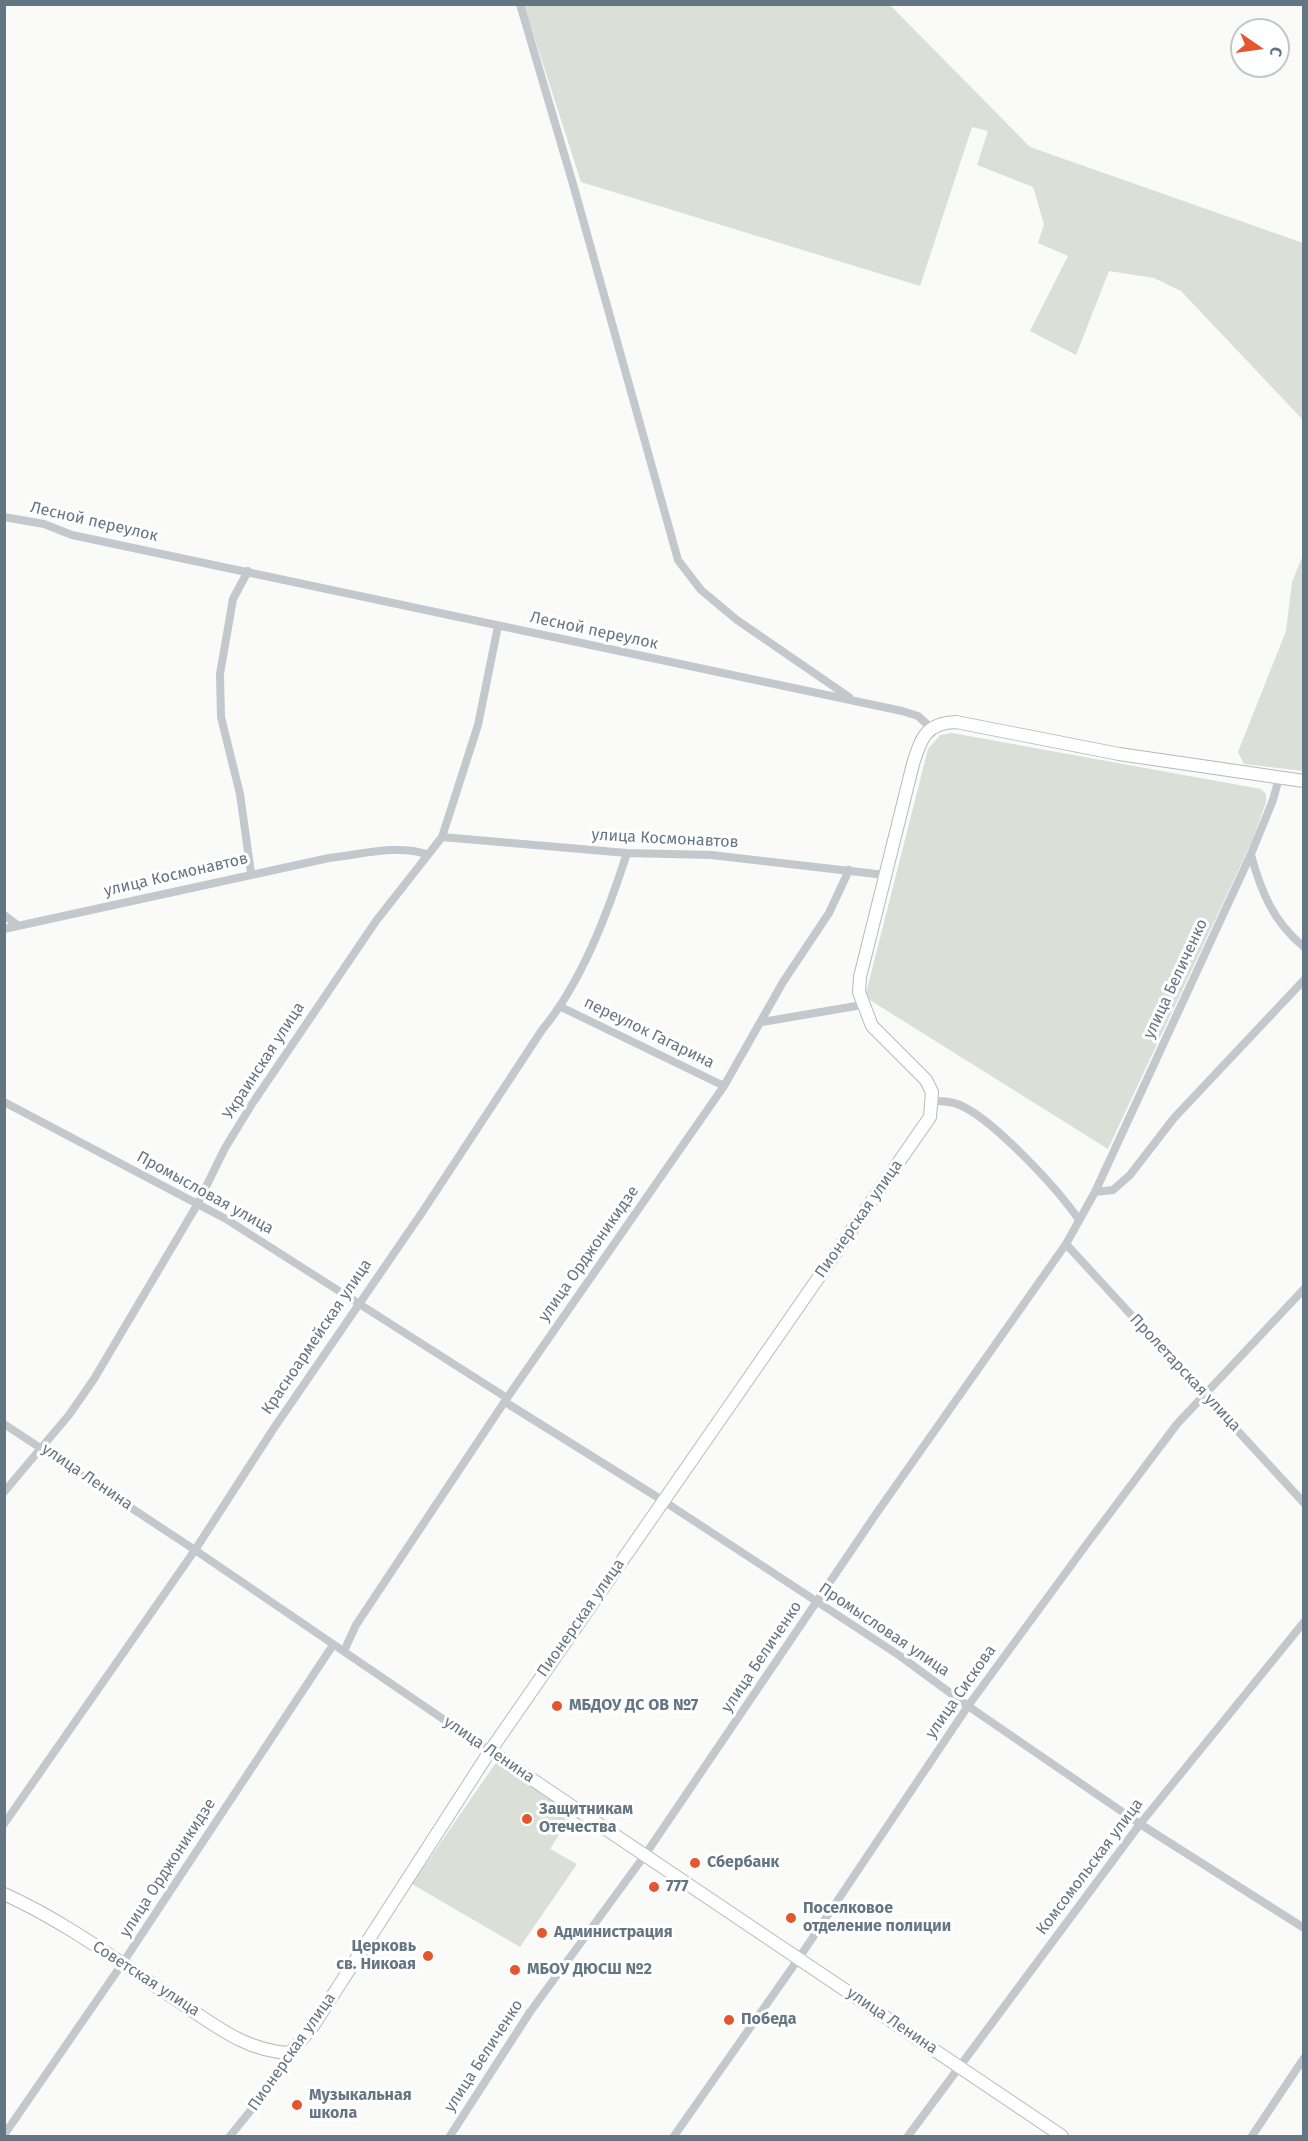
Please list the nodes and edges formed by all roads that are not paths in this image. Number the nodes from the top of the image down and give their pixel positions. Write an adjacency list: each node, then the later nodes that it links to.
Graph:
1 (520, 4): 5 (street)
2 (4, 517): 3 (street, Лесной переулок)
3 (248, 571): 4 (street, Лесной переулок); 14 (street)
4 (498, 626): 5 (street, Лесной переулок); 9 (street, Украинская улица)
5 (854, 701): 6 (street, Лесной переулок)
6 (931, 728): 7 (street); 15 (street)
7 (1279, 778): 8 (street); 12 (street, улица Беличенко)
8 (1304, 781)
9 (442, 837): 10 (street, улица Космонавтов); 11 (street, Украинская улица)
10 (627, 853): 13 (street, улица Космонавтов); 22 (street, Красноармейская улица)
11 (426, 854): 14 (street, улица Космонавтов); 28 (street, Украинская улица)
12 (1251, 854): 19 (street); 27 (street, улица Беличенко)
13 (849, 870): 15 (street, улица Космонавтов); 23 (street, улица Орджоникидзе)
14 (251, 873): 17 (street, улица Космонавтов)
15 (885, 876): 21 (street)
16 (4, 915): 17 (street)
17 (16, 924): 18 (street, улица Космонавтов)
18 (4, 929)
19 (1304, 947)
20 (1304, 980): 27 (street)
21 (862, 1005): 23 (street); 25 (street)
22 (561, 1008): 24 (street, переулок Гагарина); 32 (street, Красноармейская улица)
23 (762, 1022): 24 (street, улица Орджоникидзе)
24 (724, 1086): 34 (street, улица Орджоникидзе)
25 (933, 1101): 29 (street); 38 (street, Пионерская улица)
26 (4, 1102): 28 (street, Промысловая улица)
27 (1095, 1192): 29 (street, улица Беличенко)
28 (197, 1205): 32 (street, Промысловая улица); 36 (street, Украинская улица)
29 (1079, 1220): 30 (street, улица Беличенко)
30 (1066, 1244): 33 (street, Пролетарская улица); 41 (street, улица Беличенко)
31 (1304, 1289): 33 (street, улица Сискова)
32 (359, 1301): 34 (street, Промысловая улица); 40 (street, Красноармейская улица)
33 (1205, 1393): 39 (street, Пролетарская улица); 45 (street, улица Сискова)
34 (506, 1400): 38 (street, Промысловая улица); 44 (street, улица Орджоникидзе)
35 (4, 1424): 36 (street, улица Ленина)
36 (41, 1447): 37 (street, Украинская улица); 40 (street, улица Ленина)
37 (4, 1492)
38 (662, 1500): 41 (street, Промысловая улица); 46 (street, Пионерская улица)
39 (1304, 1503)
40 (195, 1550): 43 (street, улица Ленина); 47 (street, Красноармейская улица)
41 (818, 1603): 45 (street, Промысловая улица); 49 (street, улица Беличенко)
42 (1304, 1622): 48 (street, Комсомольская улица)
43 (333, 1645): 44 (street, улица Ленина); 53 (street, улица Орджоникидзе)
44 (344, 1651): 46 (street, улица Ленина)
45 (968, 1706): 48 (street, Промысловая улица); 52 (street, улица Сискова)
46 (490, 1751): 49 (street, улица Ленина); 54 (street, Пионерская улица)
47 (4, 1824)
48 (1140, 1824): 51 (street, Промысловая улица); 56 (street, Комсомольская улица)
49 (645, 1855): 52 (street, улица Ленина); 59 (street, улица Беличенко)
50 (4, 1894): 53 (street, Советская улица)
51 (1304, 1928)
52 (799, 1958): 56 (street, улица Ленина); 60 (street, улица Сискова)
53 (123, 1964): 54 (street, Советская улица); 57 (street, улица Орджоникидзе)
54 (290, 2054): 58 (street, Пионерская улица)
55 (1304, 2058): 63 (street)
56 (958, 2067): 61 (street, Комсомольская улица); 62 (street, улица Ленина)
57 (4, 2135)
58 (231, 2136)
59 (450, 2136)
60 (674, 2136)
61 (908, 2136)
62 (1062, 2136)
63 (1252, 2136)

